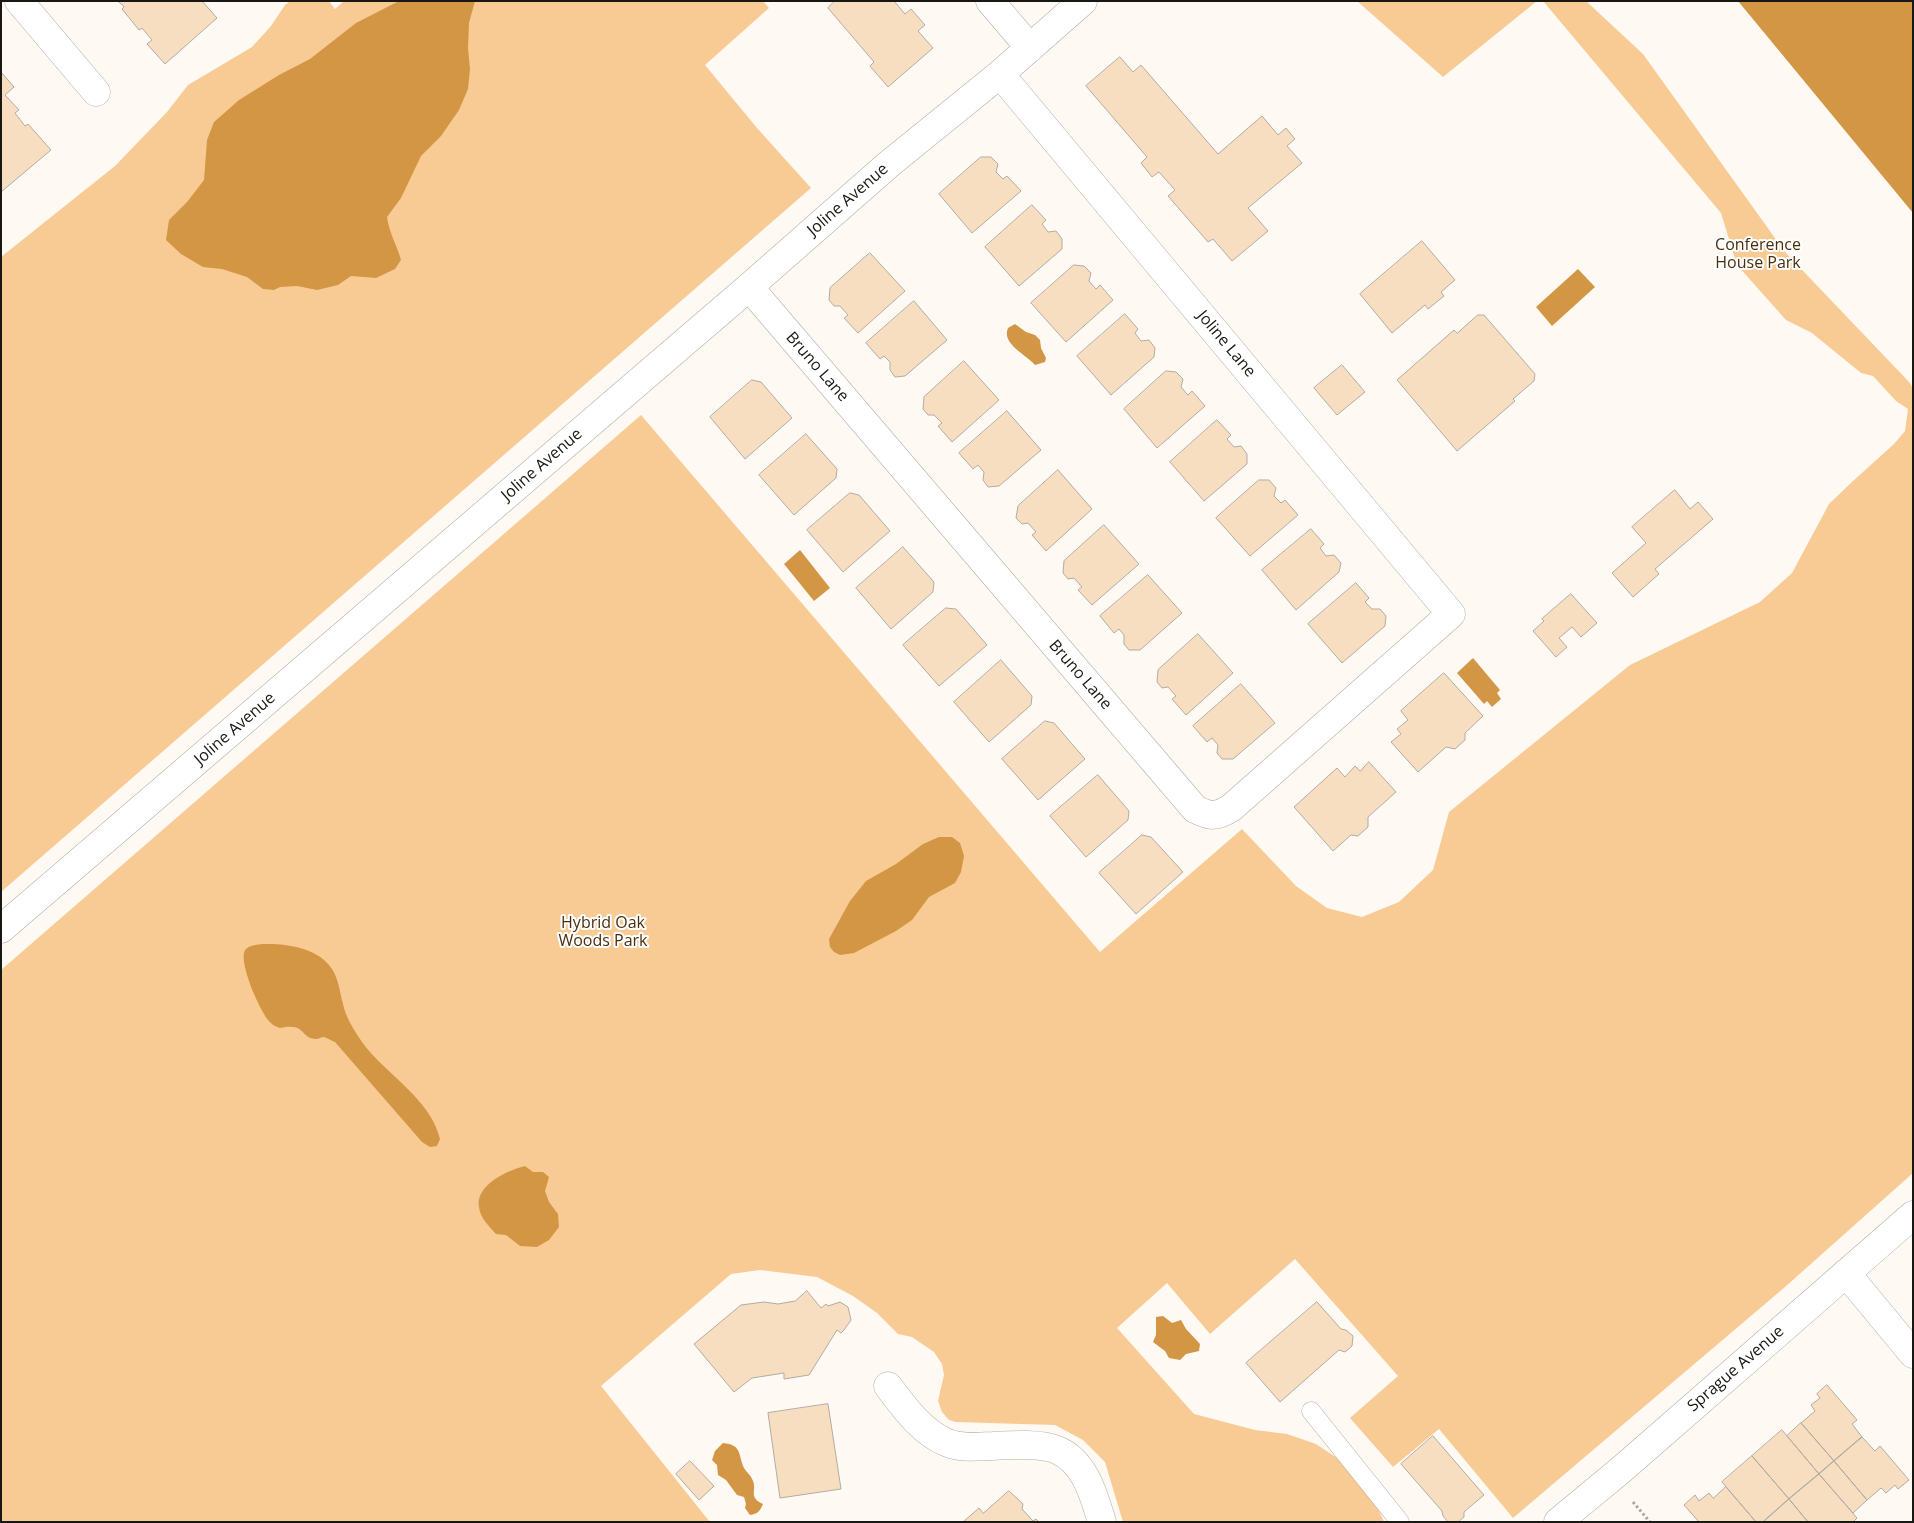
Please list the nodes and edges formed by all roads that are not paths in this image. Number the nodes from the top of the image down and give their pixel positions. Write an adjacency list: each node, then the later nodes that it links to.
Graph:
1 (19, 1): 6 (street)
2 (990, 1): 4 (street)
3 (1083, 1): 4 (street, Joline Avenue)
4 (1030, 48): 5 (street, Joline Avenue)
5 (1000, 74): 7 (street, Joline Avenue); 8 (street, Joline Lane)
6 (96, 92)
7 (748, 287): 8 (street, Bruno Lane); 9 (street, Joline Avenue)
8 (1451, 614)
9 (1, 930)
10 (1913, 1215): 11 (street, Sprague Avenue)
11 (1846, 1273): 12 (street); 17 (street, Sprague Avenue)
12 (1913, 1354)
13 (888, 1386): 15 (street)
14 (1311, 1411): 16 (lane)
15 (1102, 1522)
16 (1400, 1522)
17 (1558, 1522)

